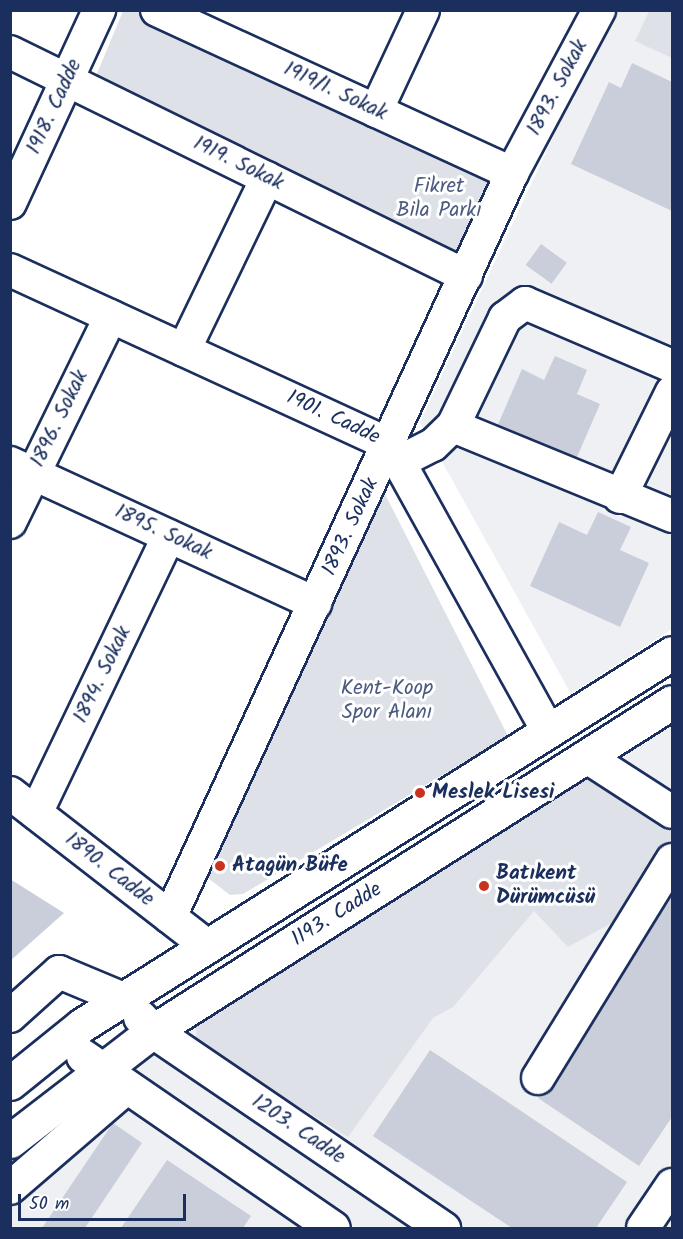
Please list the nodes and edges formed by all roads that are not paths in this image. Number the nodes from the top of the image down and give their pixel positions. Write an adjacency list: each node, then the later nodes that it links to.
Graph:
1 (99, 10): 6 (street, 1918. Cadde)
2 (157, 10): 7 (street, 1919/1. Sokak)
3 (423, 10): 7 (street)
4 (599, 10): 8 (street, 1893. Sokak)
5 (10, 52): 6 (street, 1919. Sokak)
6 (67, 80): 9 (street, 1919. Sokak); 10 (street, 1918. Cadde)
7 (376, 111): 8 (street, 1919/1. Sokak)
8 (512, 173): 12 (street, 1893. Sokak)
9 (267, 178): 12 (street, 1919. Sokak); 14 (street)
10 (10, 203)
11 (10, 270): 13 (street, 1901. Cadde)
12 (466, 276): 18 (street, 1893. Sokak)
13 (111, 316): 14 (street, 1901. Cadde); 19 (street, 1896. Sokak)
14 (184, 350): 18 (street, 1901. Cadde)
15 (672, 366): 17 (street)
16 (672, 392): 20 (street)
17 (453, 426): 18 (street); 20 (street)
18 (394, 453): 24 (street, 1893. Sokak); 27 (street, 1901. Cadde)
19 (22, 468): 22 (street, 1896. Sokak); 23 (street, 1895. Sokak)
20 (620, 497): 21 (street)
21 (672, 516)
22 (10, 522)
23 (169, 536): 24 (street, 1895. Sokak); 31 (street, 1894. Sokak)
24 (315, 603): 33 (street, 1893. Sokak)
25 (672, 653): 27 (main road, 1193. Cadde)
26 (672, 702): 28 (main road, 1193. Cadde)
27 (548, 731): 28 (main road); 34 (main road, 1193. Cadde)
28 (587, 757): 30 (street); 37 (main road, 1193. Cadde)
29 (10, 793): 31 (street, 1890. Cadde)
30 (672, 812)
31 (36, 813): 33 (street, 1890. Cadde)
32 (672, 860): 40 (street)
33 (170, 917): 34 (street, 1890. Cadde)
34 (207, 946): 35 (main road, 1193. Cadde)
35 (124, 999): 36 (street); 37 (main road, 1203. Cadde); 38 (main road, 1193. Cadde)
36 (10, 1016)
37 (153, 1031): 39 (main road, 1193. Cadde); 47 (main road, 1203. Cadde)
38 (66, 1038): 39 (main road); 41 (main road, 1193. Cadde)
39 (98, 1071): 42 (main road); 43 (main road, 1193. Cadde)
40 (537, 1078)
41 (10, 1083)
42 (125, 1089): 45 (street); 46 (main road)
43 (10, 1141)
44 (672, 1185): 48 (street)
45 (10, 1188)
46 (333, 1228)
47 (443, 1228)
48 (644, 1228)

